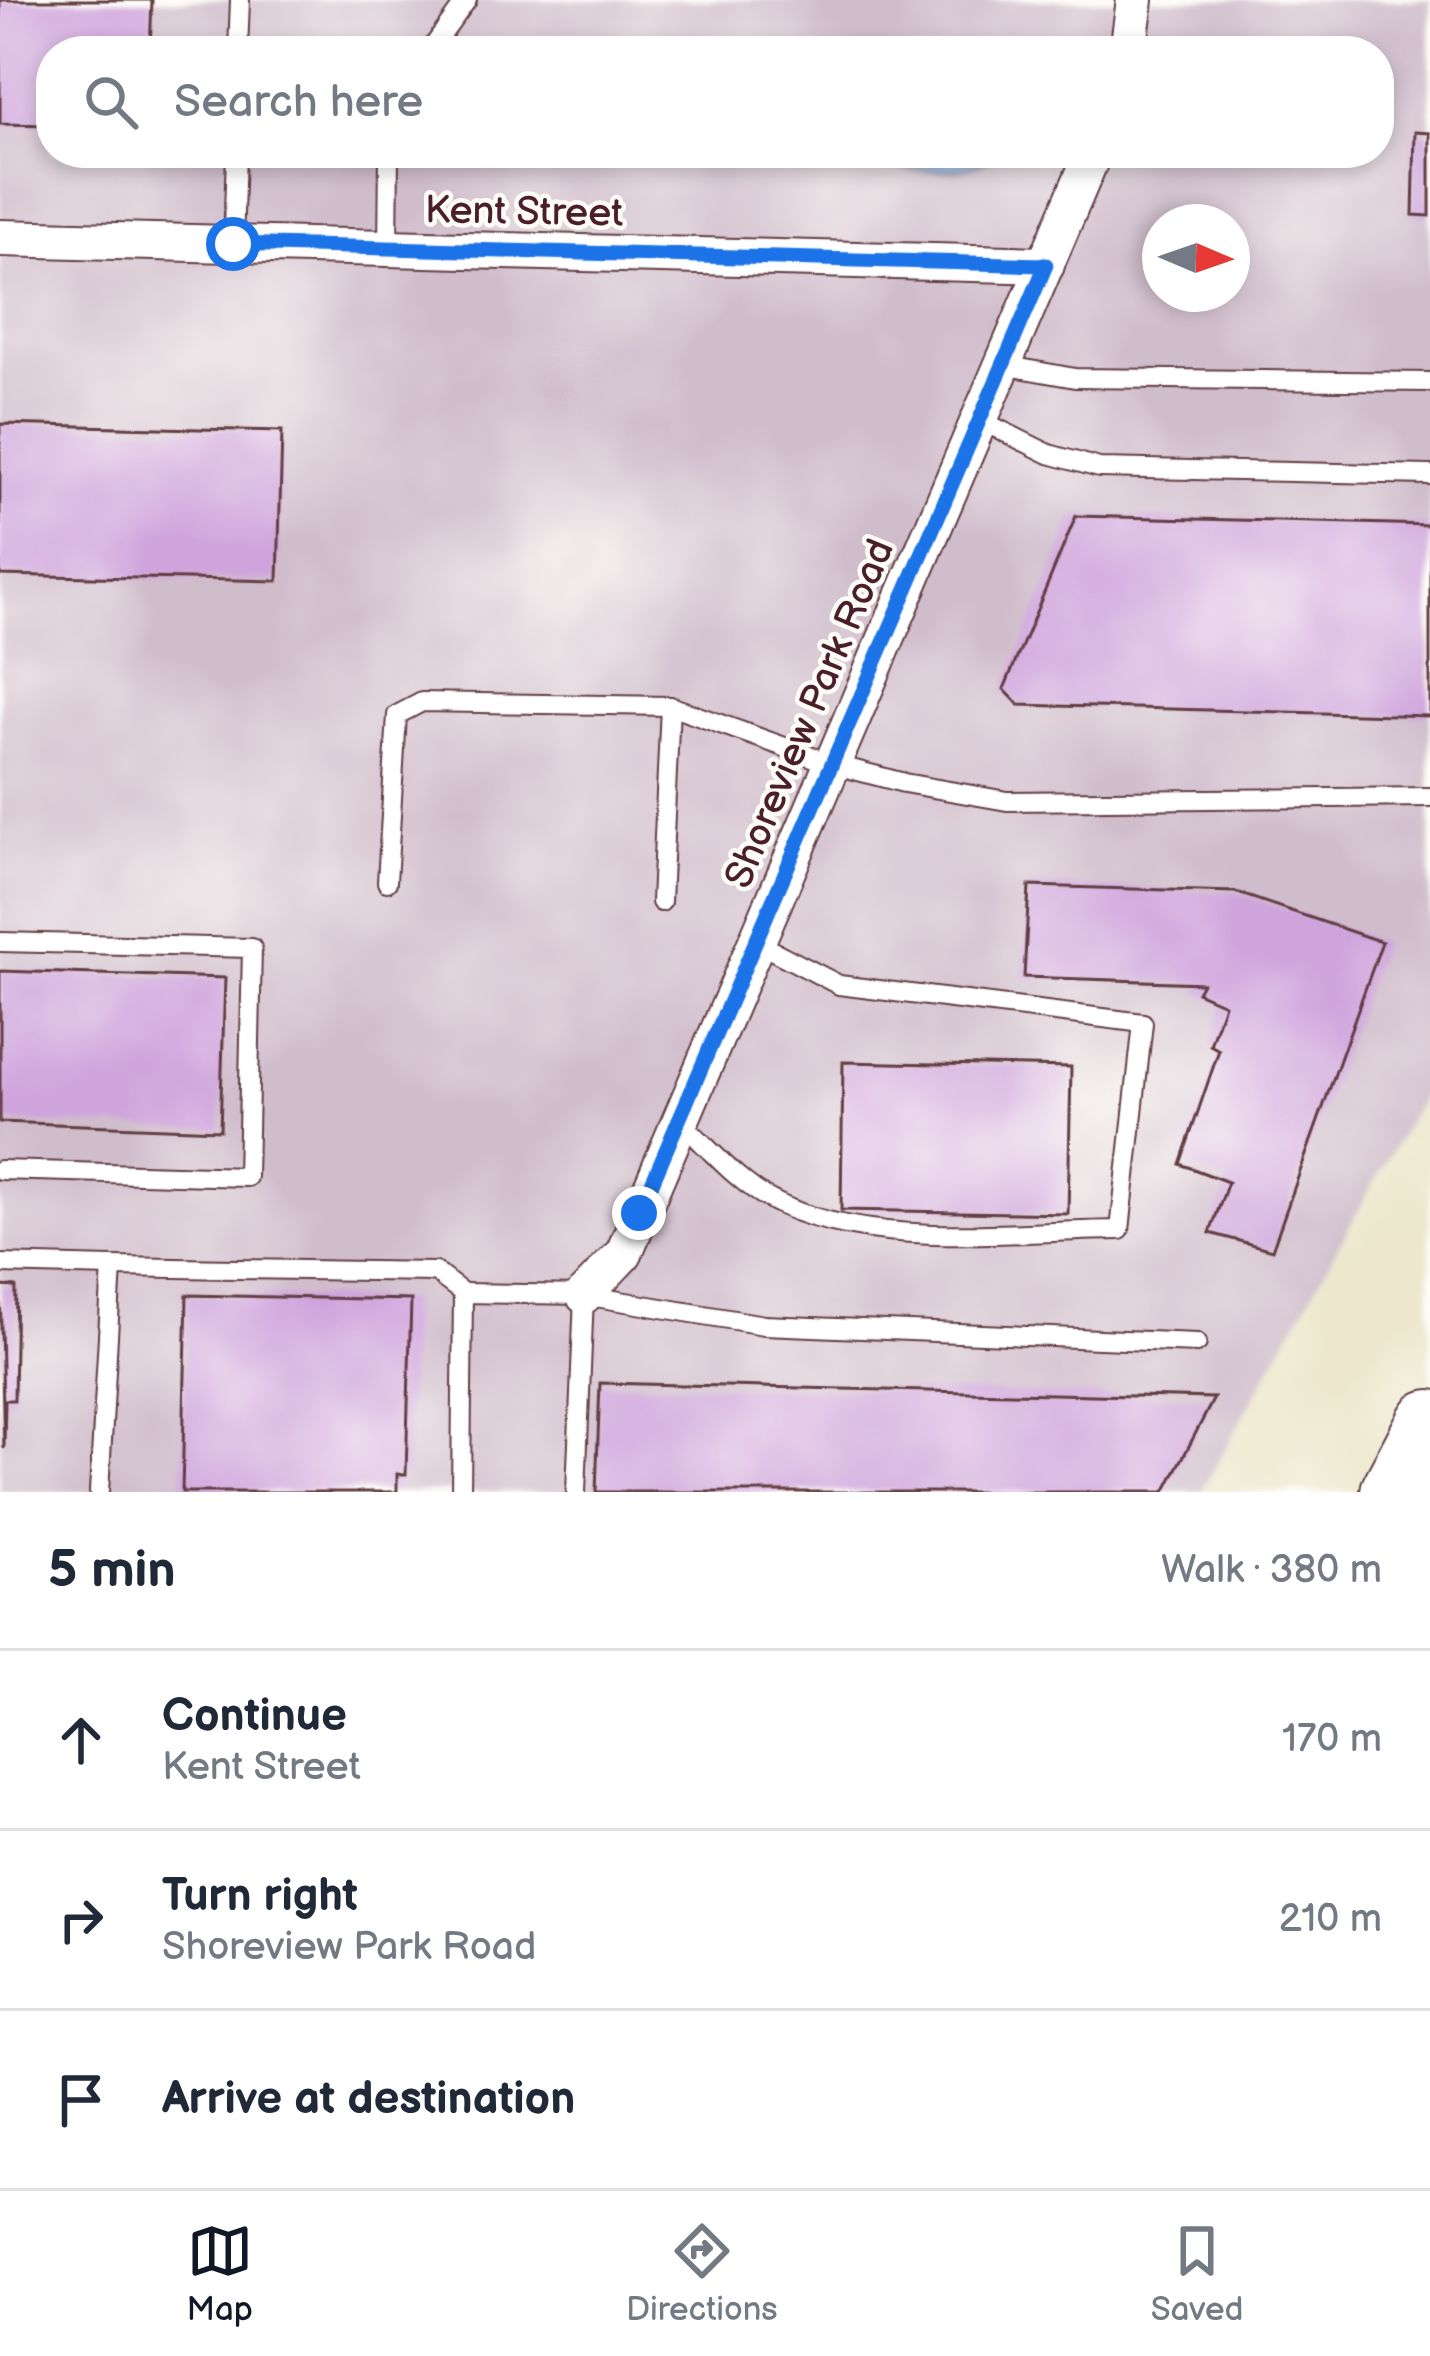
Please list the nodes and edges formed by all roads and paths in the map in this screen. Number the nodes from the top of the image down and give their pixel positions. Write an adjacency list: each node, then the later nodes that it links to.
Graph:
1 (240, 0): 4 (lane)
2 (467, 0): 5 (lane)
3 (1135, 0): 6 (street)
4 (239, 36)
5 (441, 36)
6 (1130, 36)
7 (236, 168): 11 (lane)
8 (389, 168): 12 (lane)
9 (1087, 168): 13 (street, Shoreview Park Road)
10 (0, 238): 11 (street, Kent Street)
11 (233, 244): 12 (street, Kent Street)
12 (388, 248): 13 (street, Kent Street)
13 (1046, 265): 14 (street, Shoreview Park Road)
14 (1003, 365): 15 (lane); 16 (street, Shoreview Park Road)
15 (1430, 382)
16 (980, 420): 17 (lane); 19 (street, Shoreview Park Road)
17 (1430, 476)
18 (670, 706): 19 (lane); 21 (lane); 22 (lane)
19 (832, 764): 20 (lane); 23 (street, Shoreview Park Road)
20 (1430, 796)
21 (387, 882)
22 (661, 902)
23 (756, 941): 25 (street, Shoreview Park Road); 25 (lane)
24 (0, 942): 26 (lane)
25 (679, 1120): 30 (street, Shoreview Park Road)
26 (0, 1170)
27 (0, 1264): 28 (lane)
28 (112, 1267): 29 (lane); 33 (lane)
29 (463, 1293): 30 (lane); 34 (lane)
30 (584, 1295): 31 (lane); 35 (lane)
31 (1197, 1343)
32 (1430, 1424): 36 (highway)
33 (99, 1492)
34 (461, 1492)
35 (576, 1492)
36 (1394, 1492)

